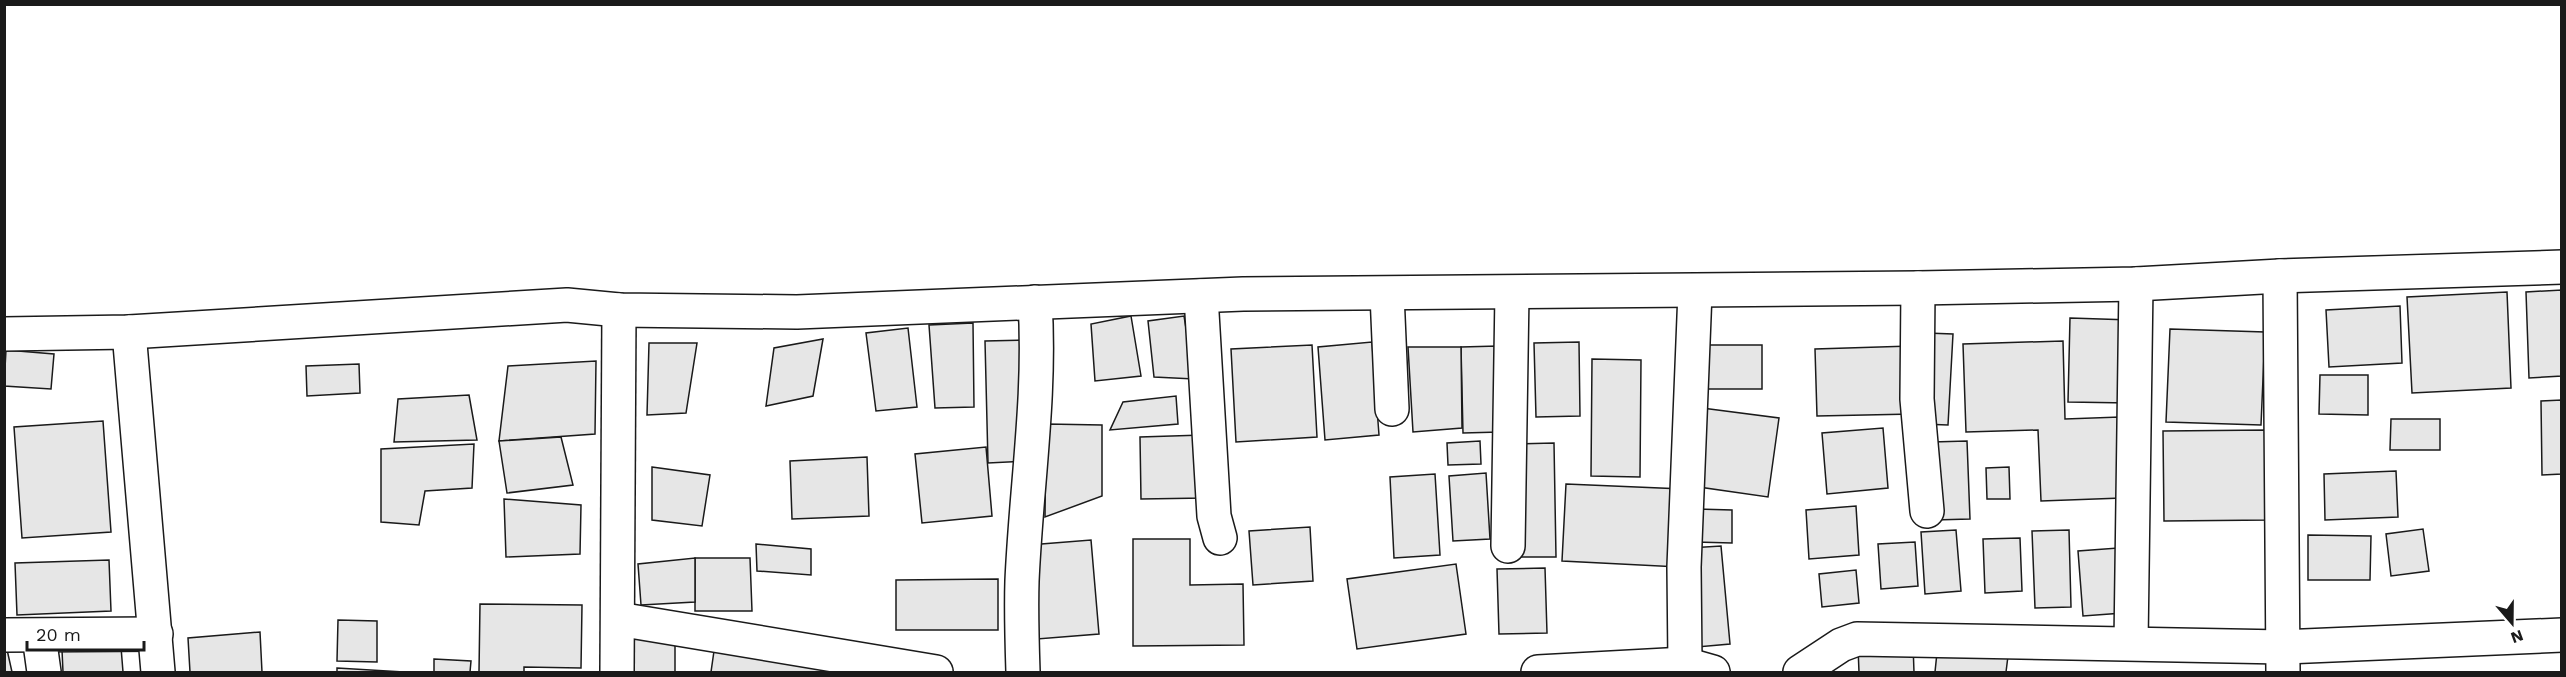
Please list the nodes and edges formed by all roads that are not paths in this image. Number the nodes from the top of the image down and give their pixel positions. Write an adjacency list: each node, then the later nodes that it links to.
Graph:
1 (2562, 267): 2 (street)
2 (2280, 276): 3 (street); 23 (street)
3 (2136, 284): 4 (street); 22 (street)
4 (1918, 288): 5 (street); 14 (street)
5 (1695, 292): 6 (street); 24 (street)
6 (1512, 293): 7 (street); 16 (street)
7 (1387, 294): 8 (street); 13 (street)
8 (1201, 296): 9 (street); 15 (street)
9 (1035, 302): 10 (street); 30 (street)
10 (619, 310): 11 (street); 17 (street)
11 (129, 332): 12 (street); 18 (street)
12 (4, 334)
13 (1392, 409)
14 (1927, 512)
15 (1220, 538)
16 (1508, 546)
17 (618, 619): 28 (street); 29 (street)
18 (156, 634): 21 (street); 27 (street)
19 (2562, 635): 23 (street)
20 (4, 636): 21 (street)
21 (39, 636): 26 (street)
22 (2131, 643): 23 (street); 32 (street)
23 (2283, 660)
24 (1699, 668): 25 (street)
25 (1625, 670): 31 (street)
26 (44, 672)
27 (158, 672)
28 (617, 672)
29 (936, 672)
30 (1023, 672)
31 (1538, 672)
32 (1800, 672)

